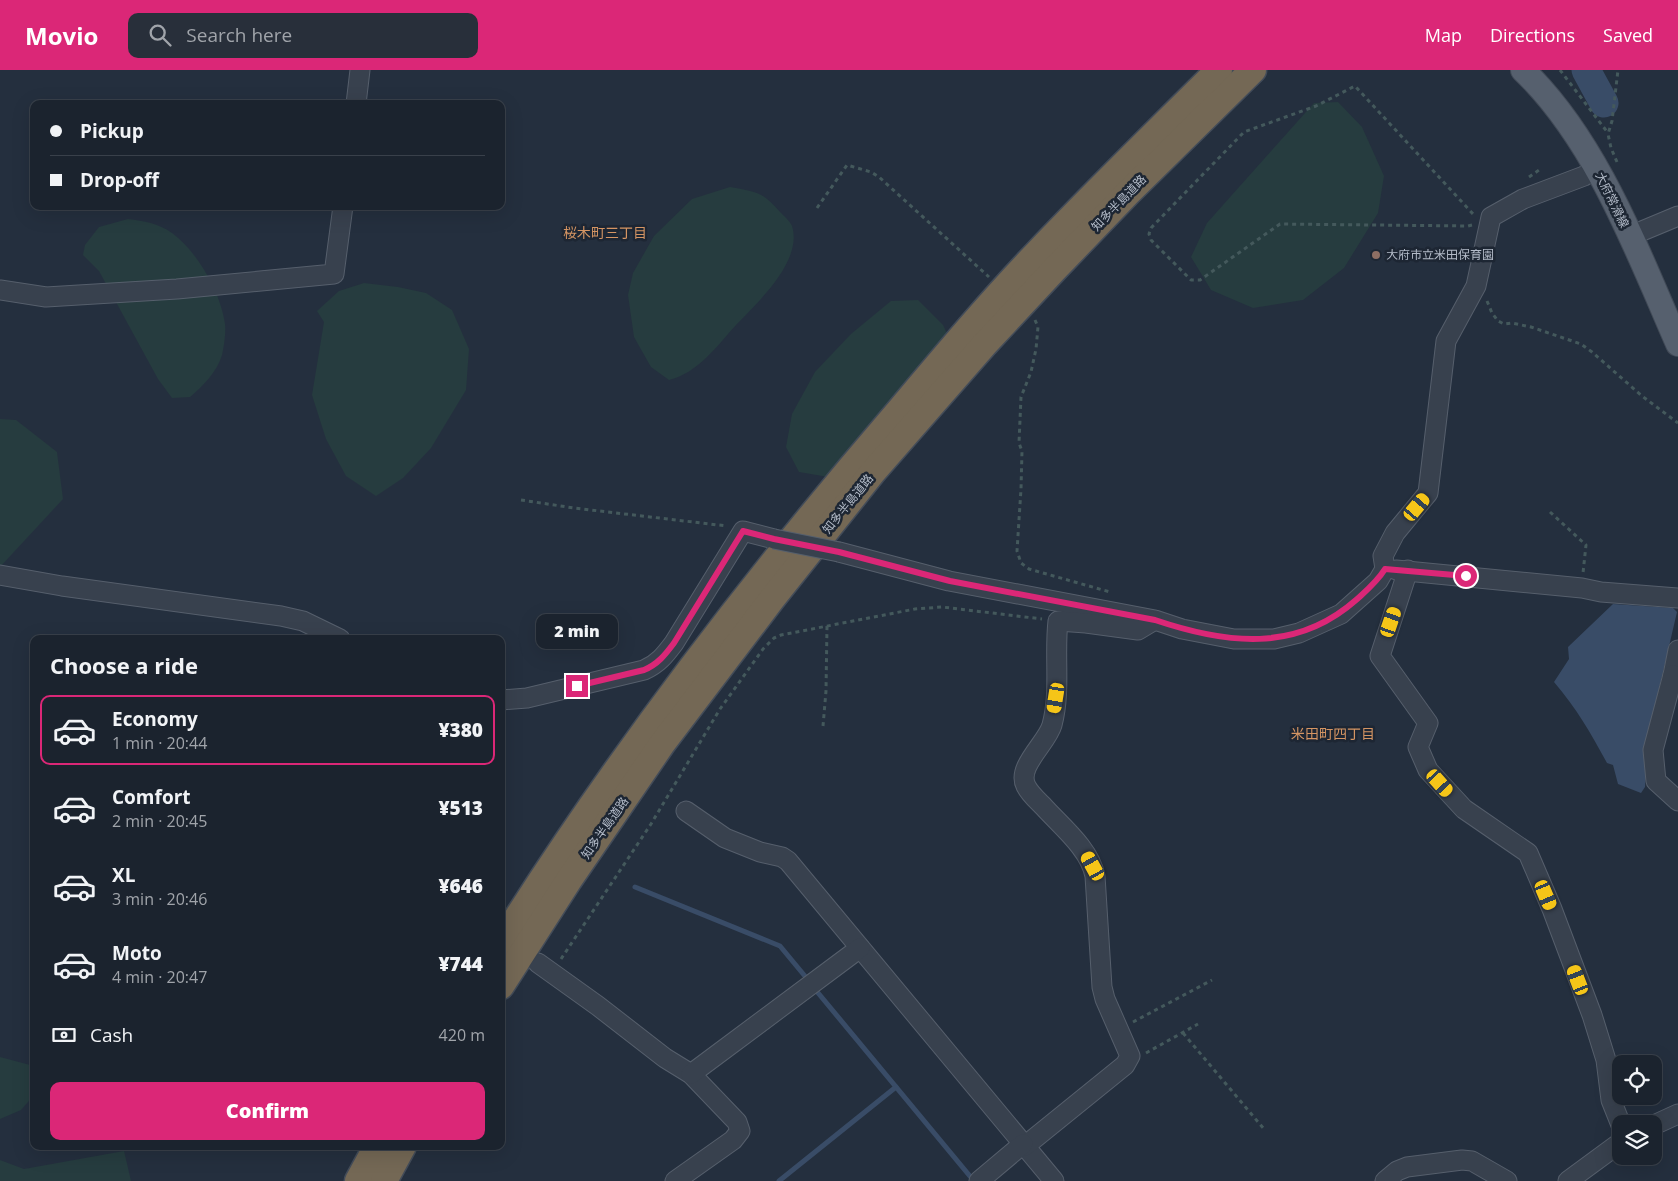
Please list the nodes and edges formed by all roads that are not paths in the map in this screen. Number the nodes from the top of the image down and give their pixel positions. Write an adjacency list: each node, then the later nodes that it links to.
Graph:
1 (360, 70): 5 (street)
2 (1219, 70): 23 (highway, 知多半島道路)
3 (1253, 70): 26 (highway, 知多半島道路)
4 (1523, 70): 6 (main road, 大府常滑線)
5 (356, 100)
6 (1608, 167): 9 (main road, 大府常滑線); 12 (street)
7 (342, 210): 10 (street)
8 (1678, 216): 9 (street)
9 (1630, 236): 11 (main road, 大府常滑線)
10 (0, 290)
11 (1678, 344)
12 (1385, 569): 13 (street); 16 (street)
13 (1408, 570): 15 (street); 29 (street)
14 (0, 575): 17 (street)
15 (1678, 598)
16 (1155, 620): 20 (street, bridge); 31 (street)
17 (329, 635)
18 (1678, 650): 19 (street)
19 (1675, 676): 21 (street)
20 (505, 700)
21 (1678, 801)
22 (686, 811): 24 (street)
23 (505, 938)
24 (860, 948): 27 (street); 31 (street)
25 (545, 969): 27 (street)
26 (505, 980)
27 (691, 1074): 37 (street)
28 (1678, 1114): 30 (street)
29 (1617, 1115)
30 (1662, 1121)
31 (1024, 1145): 38 (street); 39 (street)
32 (1612, 1149): 42 (street)
33 (375, 1150): 35 (highway)
34 (401, 1150): 36 (highway)
35 (358, 1181)
36 (384, 1181)
37 (675, 1181)
38 (979, 1181)
39 (1054, 1181)
40 (1385, 1181): 41 (street)
41 (1506, 1181)
42 (1569, 1181)

